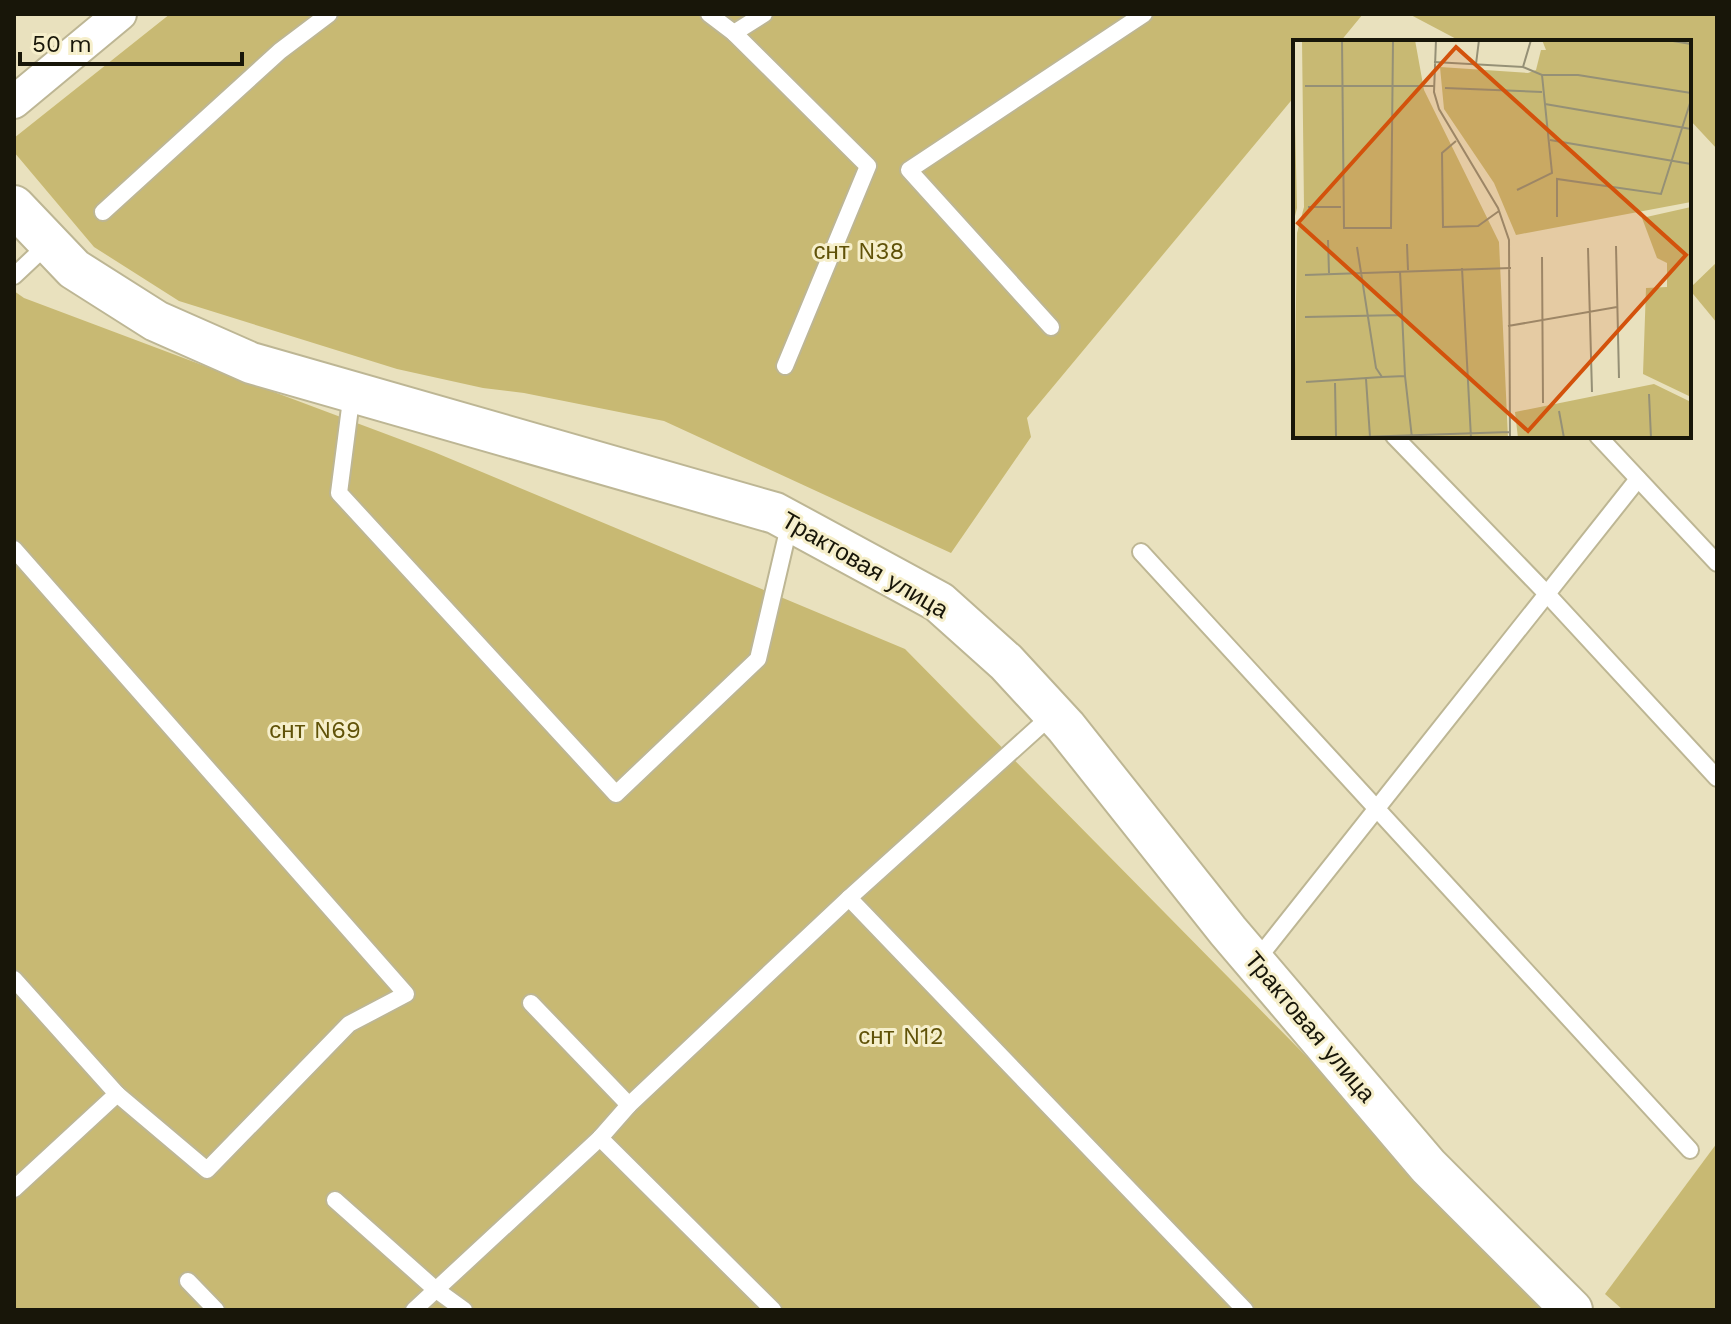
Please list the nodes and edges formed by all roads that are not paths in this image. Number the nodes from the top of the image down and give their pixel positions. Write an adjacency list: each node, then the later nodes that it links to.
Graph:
1 (120, 14): 7 (street)
2 (329, 14): 9 (lane)
3 (709, 14): 6 (lane)
4 (764, 14): 6 (lane)
5 (1144, 14): 12 (lane)
6 (734, 33): 13 (lane)
7 (14, 102)
8 (14, 206): 10 (street, Трактовая улица)
9 (103, 212)
10 (50, 243): 11 (lane); 14 (street, Трактовая улица)
11 (14, 276)
12 (1051, 327)
13 (785, 366)
14 (352, 392): 18 (street, Трактовая улица); 18 (lane)
15 (1396, 438): 22 (lane)
16 (1600, 438): 17 (lane)
17 (1638, 479): 21 (lane); 22 (lane)
18 (790, 521): 23 (street, Трактовая улица)
19 (14, 549): 30 (lane)
20 (1141, 552): 25 (lane)
21 (1717, 563)
22 (1547, 594): 24 (lane); 25 (lane)
23 (1053, 714): 26 (lane); 27 (street, Трактовая улица)
24 (1717, 778)
25 (1377, 809): 27 (lane); 33 (lane)
26 (849, 898): 31 (lane); 42 (lane)
27 (1255, 962): 43 (street, Трактовая улица)
28 (14, 979): 30 (lane)
29 (531, 1003): 31 (lane)
30 (117, 1094): 34 (lane)
31 (629, 1105): 32 (lane)
32 (600, 1138): 37 (lane); 41 (lane)
33 (1690, 1150)
34 (14, 1189)
35 (335, 1200): 37 (lane)
36 (188, 1281): 38 (lane)
37 (435, 1289): 39 (lane); 40 (lane)
38 (216, 1310)
39 (414, 1310)
40 (464, 1310)
41 (773, 1310)
42 (1245, 1310)
43 (1572, 1310)

